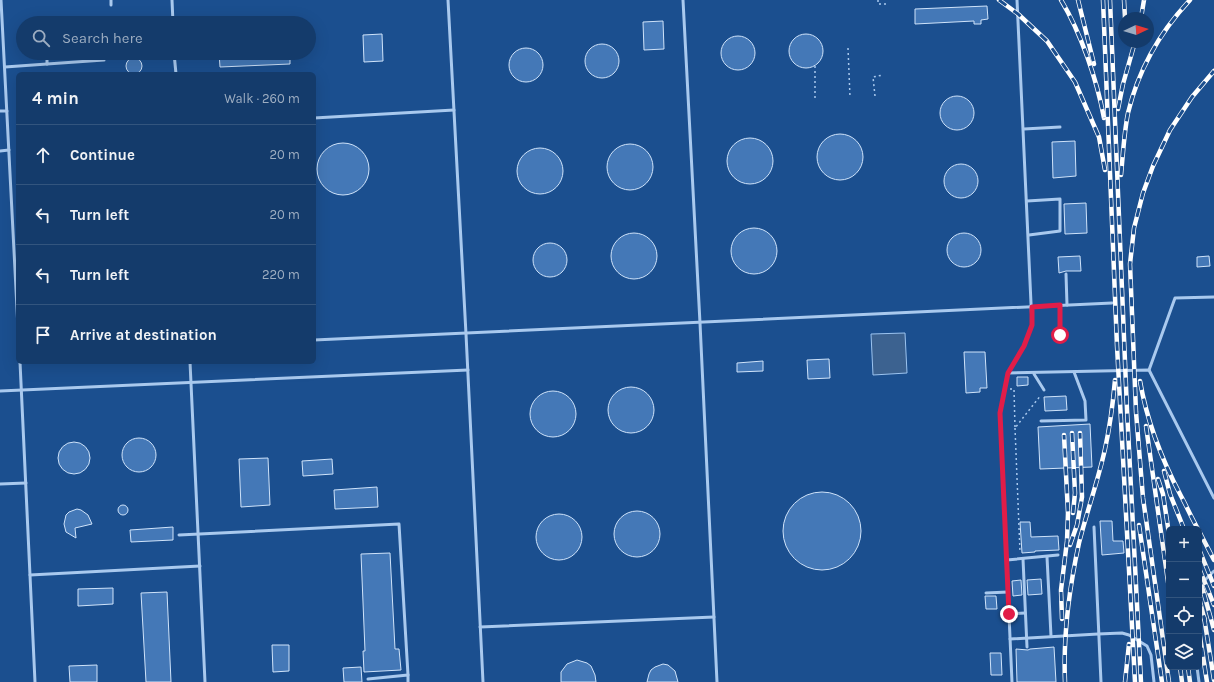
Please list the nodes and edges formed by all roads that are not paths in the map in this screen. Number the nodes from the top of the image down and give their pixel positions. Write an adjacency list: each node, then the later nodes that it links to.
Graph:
1 (1, 0): 9 (lane)
2 (111, 0): 7 (lane)
3 (172, 0): 8 (lane)
4 (448, 0): 17 (lane)
5 (683, 0): 33 (lane)
6 (1017, 0): 21 (lane)
7 (111, 5)
8 (173, 16)
9 (2, 53): 14 (lane)
10 (47, 60): 13 (lane)
11 (104, 60): 13 (lane)
12 (175, 60): 15 (lane)
13 (47, 64): 14 (lane)
14 (5, 67): 16 (lane)
15 (176, 72)
16 (7, 110): 18 (lane); 22 (lane)
17 (454, 110): 19 (lane); 34 (lane)
18 (0, 111)
19 (316, 118)
20 (1060, 127): 21 (lane)
21 (1024, 129): 24 (lane)
22 (9, 150): 23 (lane); 27 (lane)
23 (0, 151)
24 (1027, 201): 25 (lane); 25 (lane)
25 (1029, 235): 32 (lane)
26 (1066, 274): 31 (lane)
27 (16, 288)
28 (1214, 297): 40 (lane)
29 (1112, 303): 31 (lane)
30 (1060, 305): 31 (lane); 32 (lane); 35 (lane)
31 (1067, 305)
32 (1032, 307): 33 (lane); 42 (lane)
33 (700, 322): 34 (lane); 67 (lane)
34 (466, 334): 36 (lane); 39 (lane)
35 (1060, 335)
36 (316, 340)
37 (20, 364): 45 (lane)
38 (190, 364): 44 (lane)
39 (468, 370): 44 (lane); 68 (lane)
40 (1149, 370): 41 (lane); 51 (lane)
41 (1074, 372): 43 (lane); 48 (lane)
42 (1008, 373): 43 (lane); 58 (lane)
43 (1034, 374): 46 (lane)
44 (191, 382): 45 (lane); 53 (lane)
45 (21, 390): 47 (lane); 49 (lane)
46 (1044, 390)
47 (0, 391)
48 (1041, 421)
49 (26, 483): 50 (lane); 61 (lane)
50 (0, 484)
51 (1214, 498)
52 (1094, 527): 69 (lane)
53 (198, 534): 54 (lane); 59 (lane); 75 (lane)
54 (179, 535)
55 (1058, 556): 56 (lane)
56 (1047, 557): 57 (lane); 70 (lane)
57 (1021, 559): 58 (lane); 65 (lane)
58 (1007, 560): 63 (lane)
59 (200, 566): 61 (lane); 78 (lane)
60 (1214, 571): 62 (lane)
61 (30, 575): 77 (lane)
62 (1202, 583)
63 (1008, 592): 64 (lane); 66 (lane)
64 (986, 593)
65 (1025, 613): 66 (lane); 71 (lane)
66 (1009, 614): 72 (lane)
67 (714, 617): 68 (lane); 81 (lane)
68 (480, 627): 80 (lane)
69 (1098, 634): 70 (lane); 83 (lane); 84 (lane)
70 (1051, 636): 71 (lane)
71 (1026, 638): 72 (lane); 73 (lane)
72 (1010, 639): 82 (lane)
73 (1027, 647)
74 (1197, 670): 85 (lane)
75 (408, 675): 76 (lane); 79 (lane)
76 (368, 679)
77 (35, 682)
78 (205, 682)
79 (408, 682)
80 (483, 682)
81 (717, 682)
82 (1012, 682)
83 (1101, 682)
84 (1154, 682)
85 (1199, 682)

